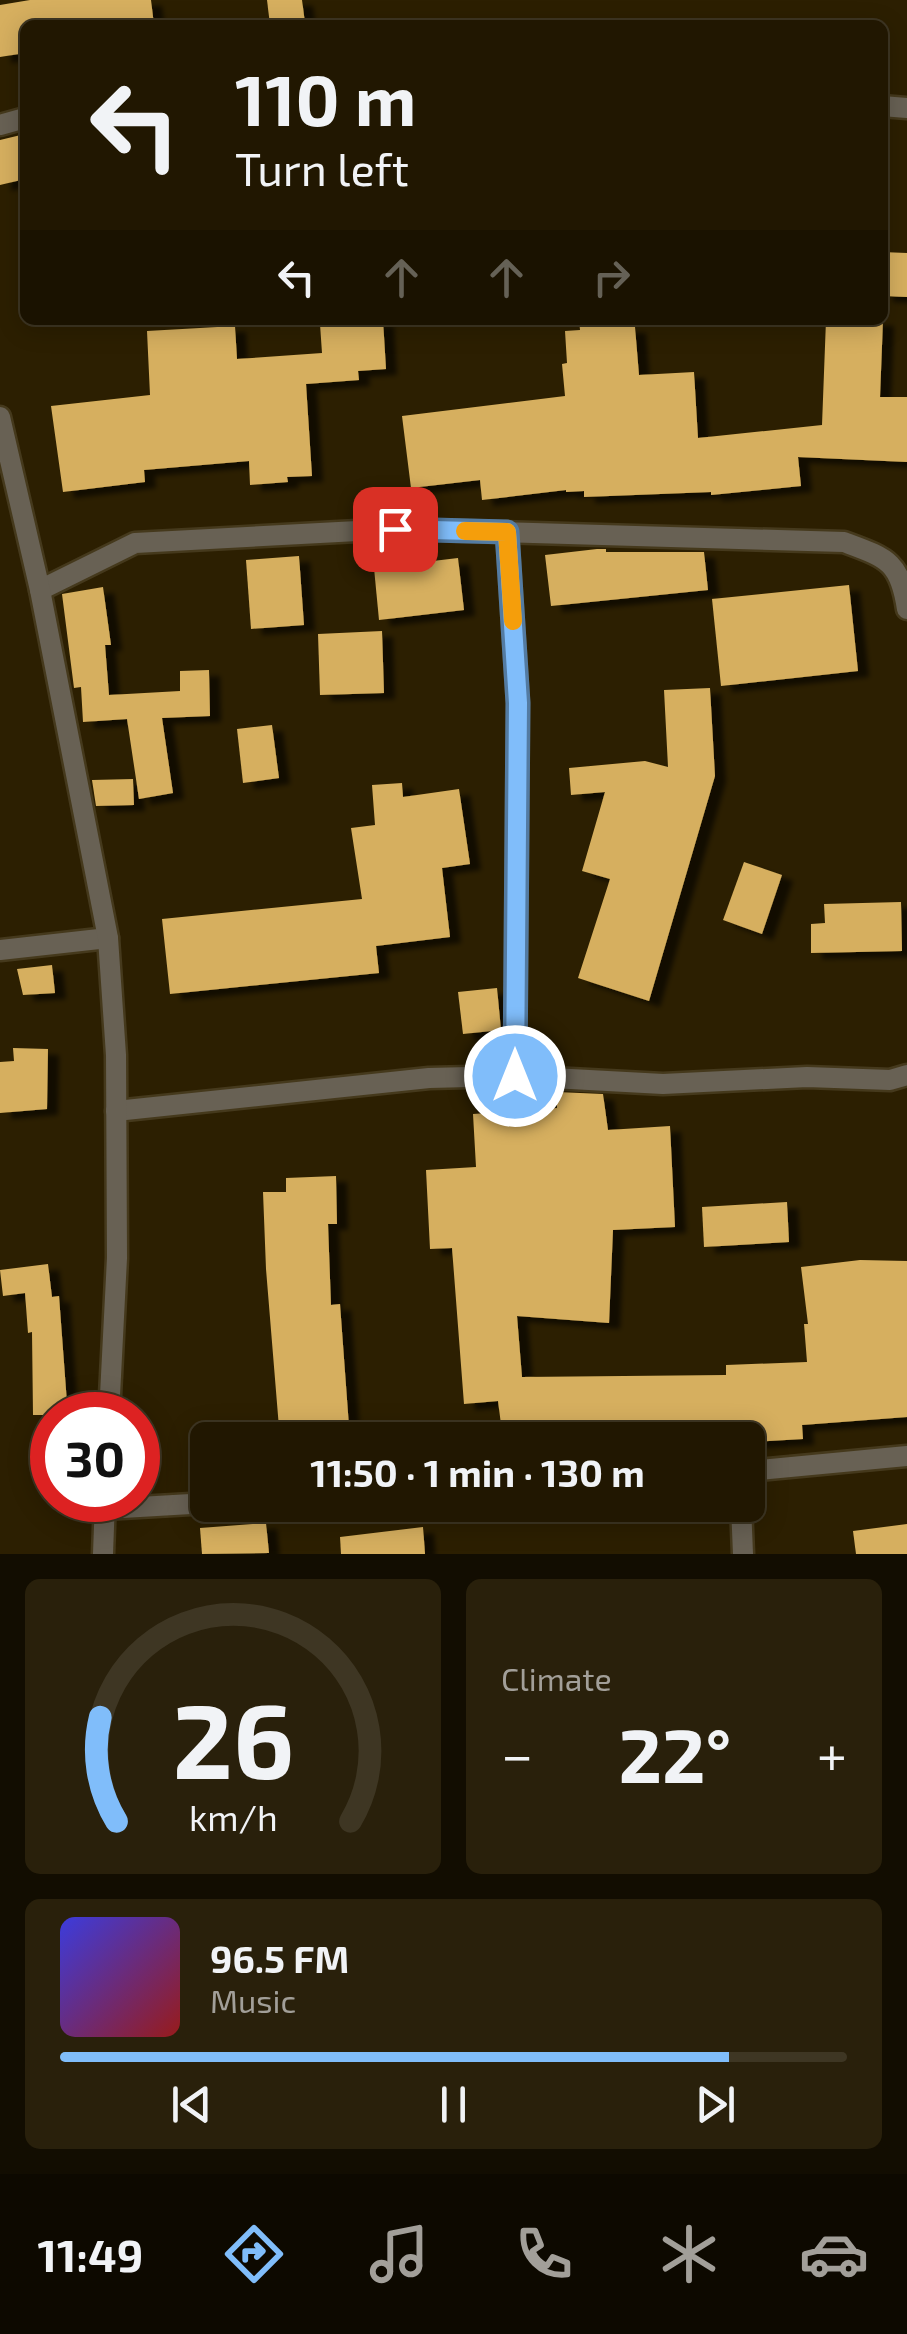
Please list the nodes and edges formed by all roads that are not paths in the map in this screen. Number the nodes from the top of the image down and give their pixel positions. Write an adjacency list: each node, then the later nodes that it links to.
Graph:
1 (0, 417): 3 (street)
2 (507, 532): 3 (street); 4 (street); 8 (street)
3 (40, 590): 5 (street)
4 (907, 610)
5 (108, 938): 6 (street); 9 (street)
6 (0, 950)
7 (907, 1075): 8 (street)
8 (515, 1076): 9 (street)
9 (116, 1111): 10 (street)
10 (110, 1392)
11 (907, 1456): 12 (street)
12 (765, 1469)
13 (190, 1503): 14 (street)
14 (160, 1504)
15 (104, 1522): 17 (street)
16 (742, 1522): 18 (street)
17 (103, 1554)
18 (743, 1554)

